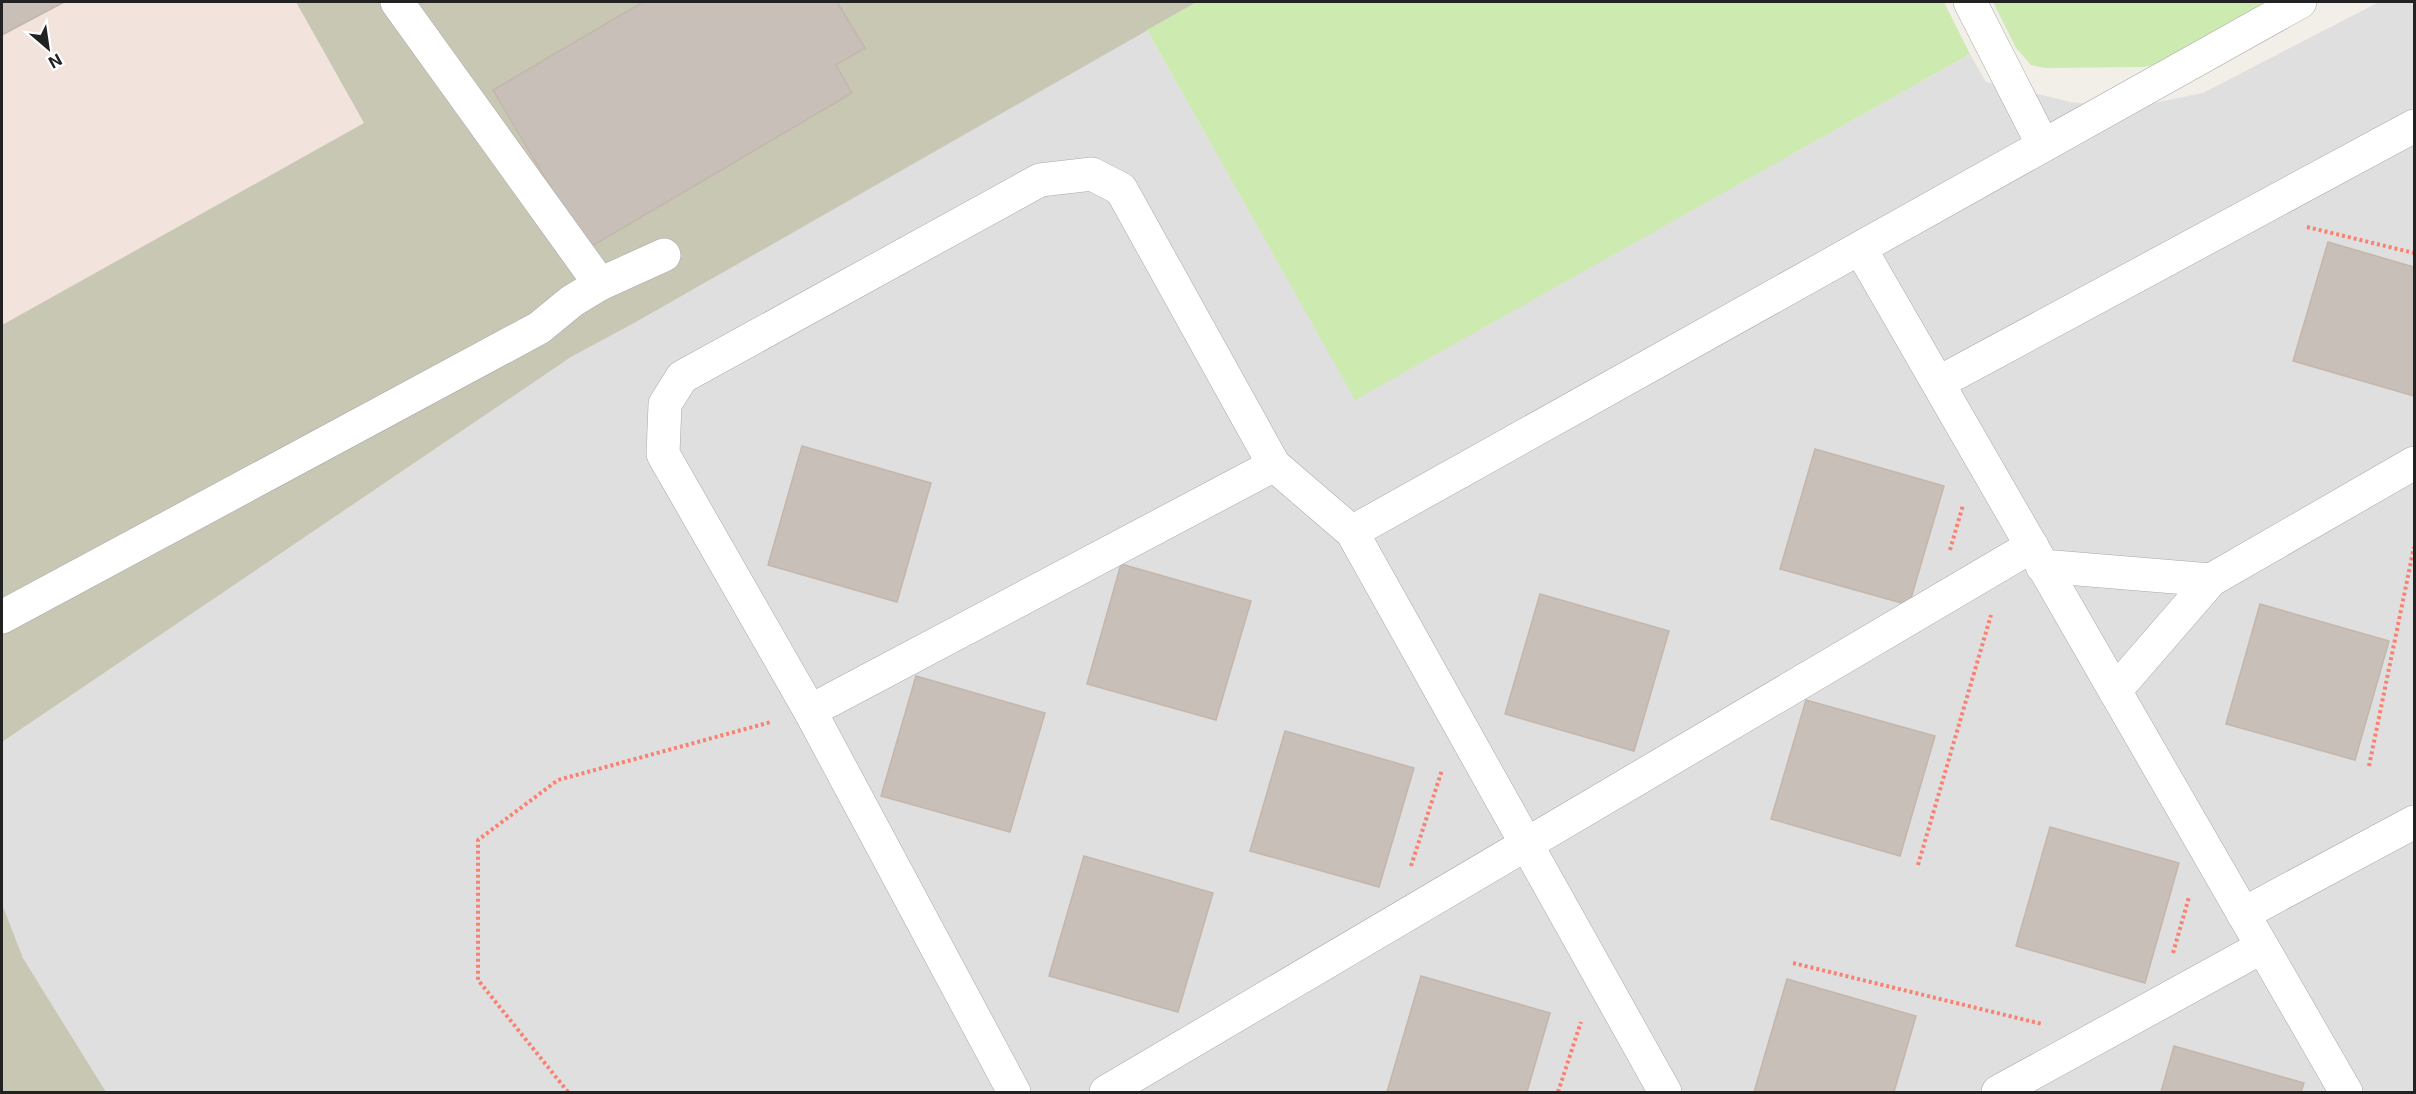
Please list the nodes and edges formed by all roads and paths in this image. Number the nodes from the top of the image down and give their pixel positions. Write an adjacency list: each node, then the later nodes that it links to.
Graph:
1 (397, 2): 10 (street)
2 (1970, 2): 5 (street)
3 (2300, 2): 5 (street)
4 (2415, 126): 6 (street)
5 (2043, 145): 7 (street)
6 (2251, 214): 8 (path); 11 (street)
7 (1860, 248): 11 (street); 15 (street)
8 (2415, 253)
9 (664, 255): 10 (street)
10 (600, 284): 20 (street)
11 (1938, 383): 12 (street)
12 (1979, 454): 17 (street); 19 (path)
13 (2415, 464): 18 (street)
14 (1274, 465): 15 (street); 22 (street); 22 (street)
15 (1353, 532): 23 (street)
16 (2415, 547): 24 (path)
17 (2027, 557): 18 (street); 19 (street); 21 (street); 28 (path)
18 (2211, 580): 21 (street)
19 (1933, 605): 26 (street)
20 (2, 617)
21 (2115, 691): 27 (street)
22 (810, 711): 36 (path); 37 (street)
23 (1458, 721): 26 (street); 29 (path)
24 (2369, 766)
25 (2415, 822): 30 (street)
26 (1527, 844): 33 (street); 38 (street)
27 (2204, 847): 30 (street); 34 (path)
28 (1918, 865)
29 (1410, 867)
30 (2243, 914): 31 (street)
31 (2262, 947): 34 (street); 42 (street)
32 (1793, 963): 35 (path)
33 (1597, 970): 39 (path); 40 (street)
34 (2157, 1005): 35 (street)
35 (2098, 1038): 41 (street)
36 (568, 1092)
37 (1014, 1092)
38 (1106, 1092)
39 (1558, 1092)
40 (1665, 1092)
41 (1998, 1092)
42 (2346, 1092)

